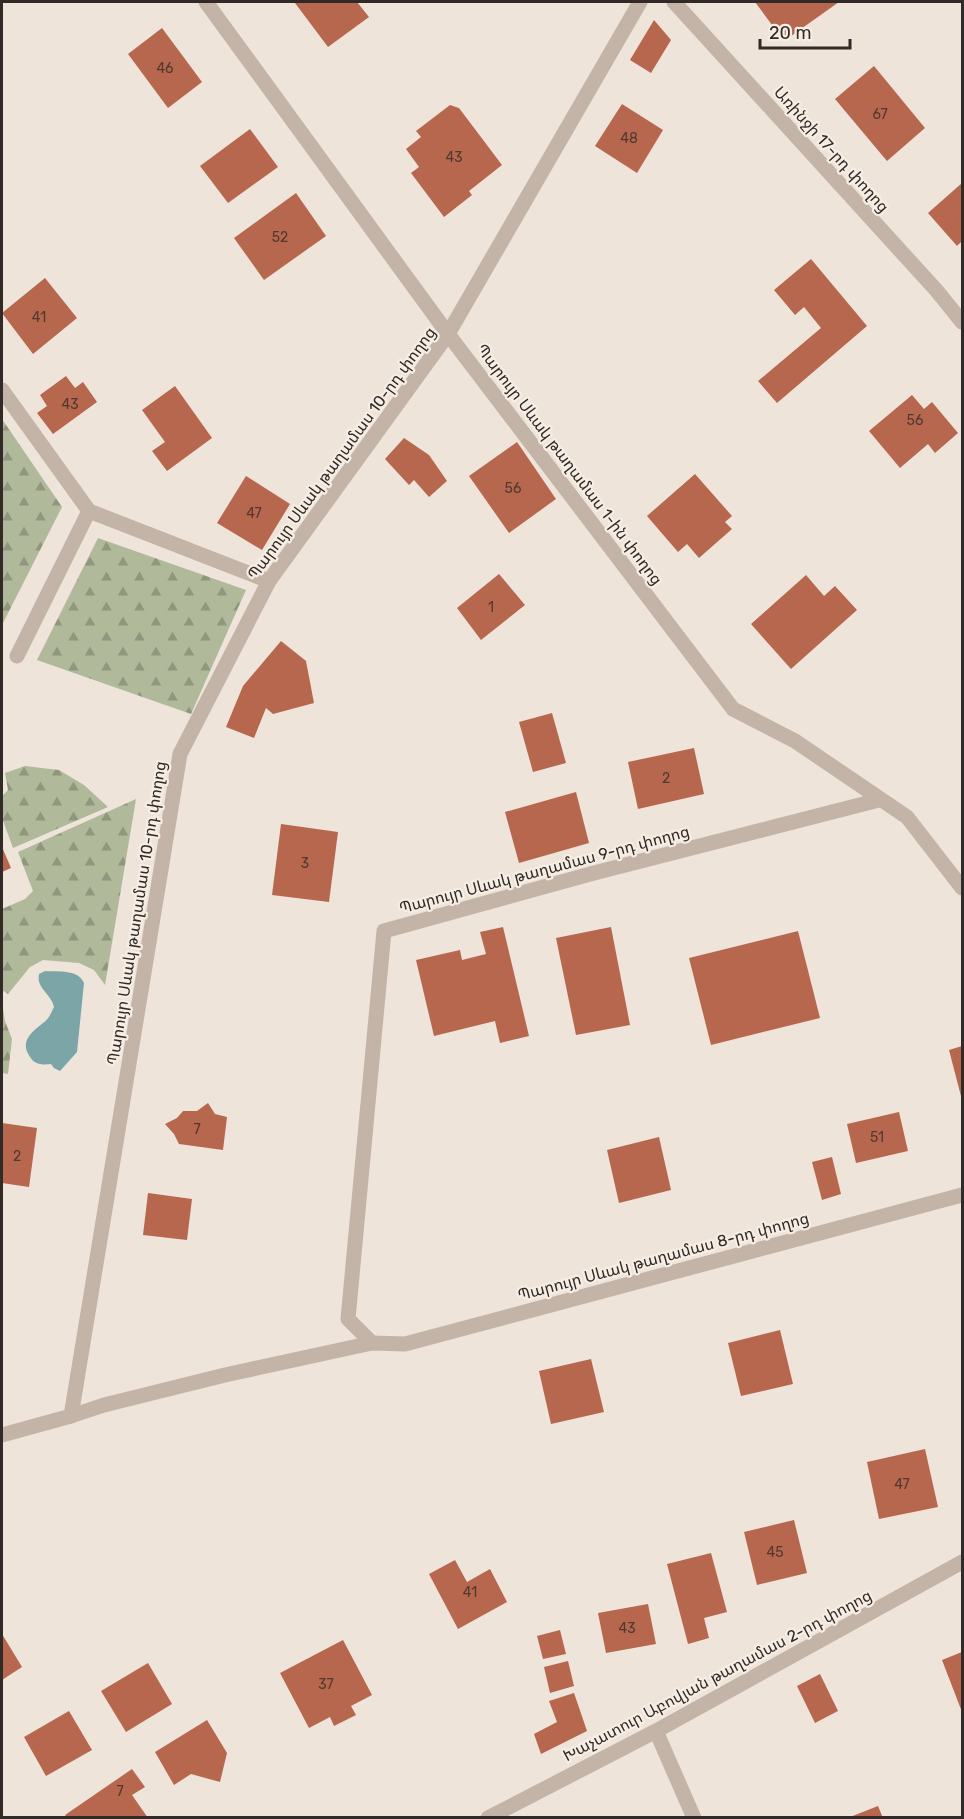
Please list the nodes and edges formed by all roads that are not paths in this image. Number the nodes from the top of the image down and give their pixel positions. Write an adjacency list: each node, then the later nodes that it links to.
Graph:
1 (206, 2): 5 (street, Պարույր Սևակ թաղամաս 1-ին փողոց)
2 (640, 2): 5 (street, Պարույր Սևակ թաղամաս 10-րդ փողոց)
3 (674, 2): 4 (street, Առինջի 17-րդ փողոց)
4 (963, 321)
5 (448, 334): 8 (street, Պարույր Սևակ թաղամաս 10-րդ փողոց); 10 (street, Պարույր Սևակ թաղամաս 1-ին փողոց)
6 (2, 390): 7 (street)
7 (89, 511): 8 (street); 9 (street)
8 (269, 581): 14 (street, Պարույր Սևակ թաղամաս 10-րդ փողոց)
9 (17, 656)
10 (879, 800): 11 (street, Պարույր Սևակ թաղամաս 1-ին փողոց); 13 (street, Պարույր Սևակ թաղամաս 9-րդ փողոց)
11 (963, 888)
12 (963, 1195): 13 (street, Պարույր Սևակ թաղամաս 8-րդ փողոց)
13 (372, 1343): 14 (street, Պարույր Սևակ թաղամաս 8-րդ փողոց)
14 (71, 1416): 15 (street)
15 (2, 1435)
16 (963, 1562): 17 (street, Խաչատուր Աբովյան թաղամաս 2-րդ փողոց)
17 (656, 1731): 18 (street, Խաչատուր Աբովյան թաղամաս 2-րդ փողոց); 19 (street)
18 (488, 1818)
19 (694, 1818)

